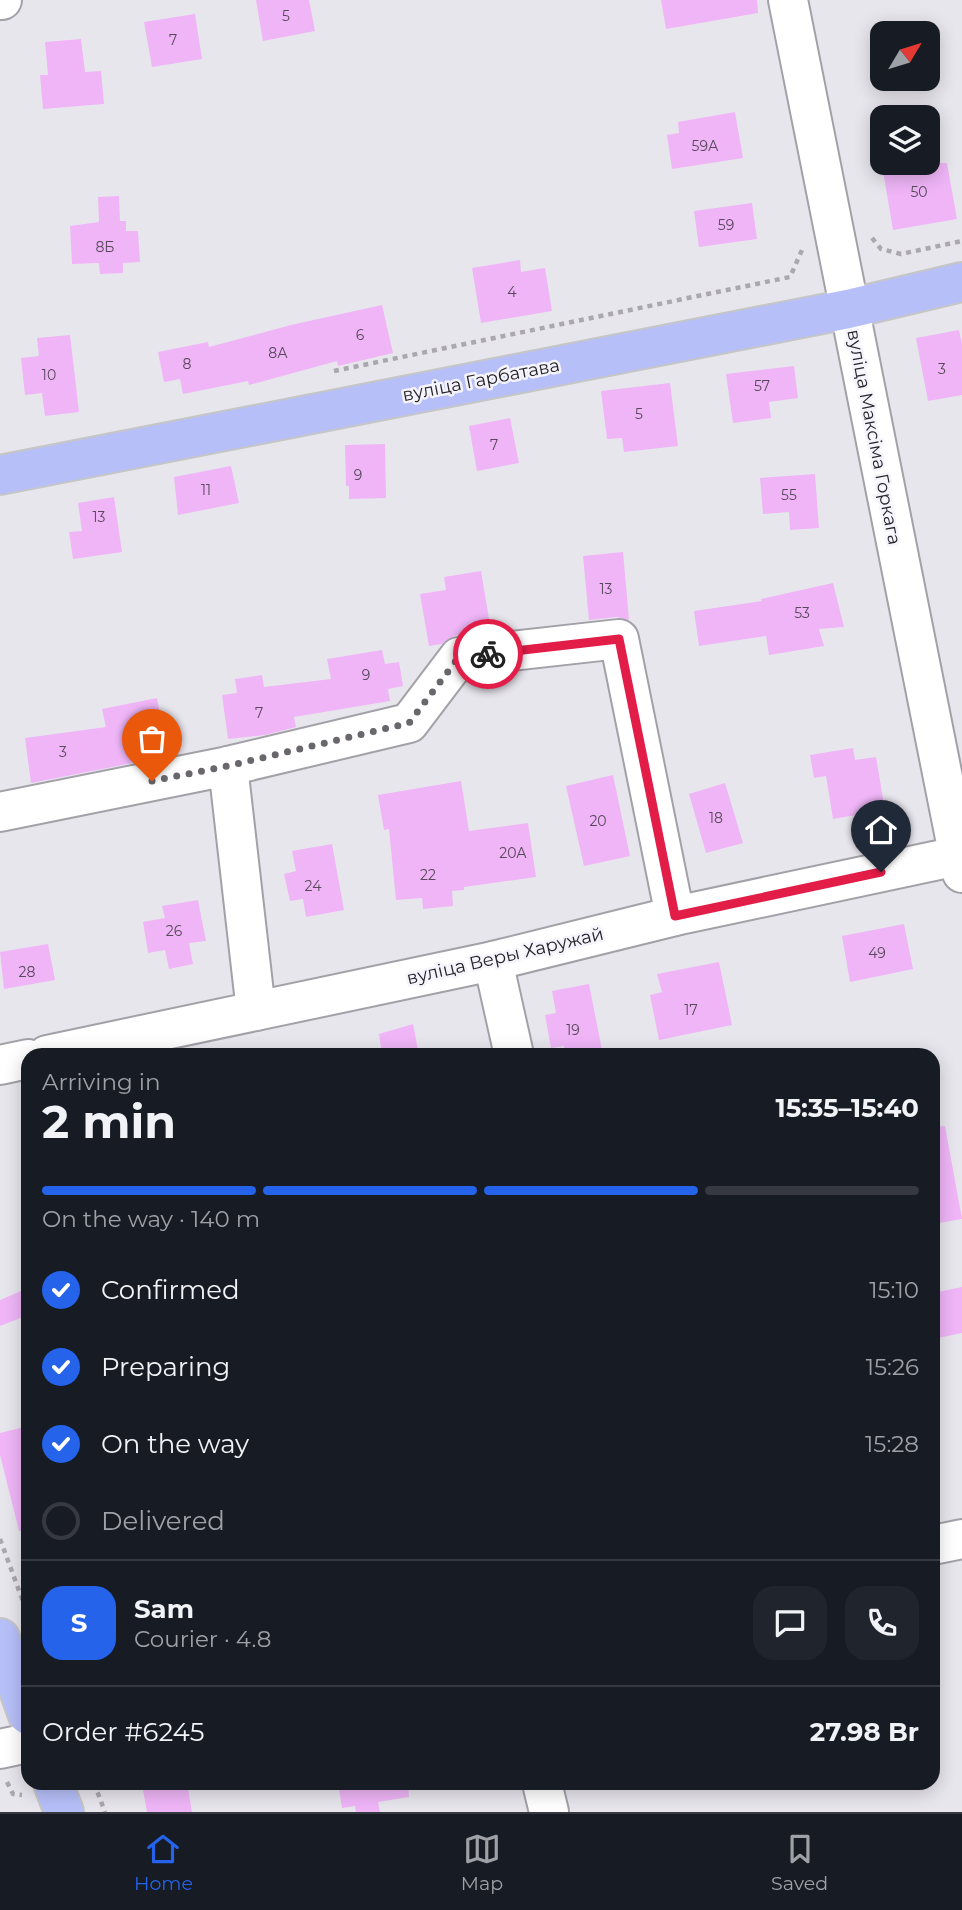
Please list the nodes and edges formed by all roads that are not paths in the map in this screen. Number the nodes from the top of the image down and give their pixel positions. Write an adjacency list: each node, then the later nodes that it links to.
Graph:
1 (788, 0): 3 (street, вуліца Максіма Горкага)
2 (962, 282): 3 (main road, вуліца Гарбатава)
3 (848, 309): 4 (main road, вуліца Гарбатава); 7 (street, вуліца Максіма Горкага)
4 (0, 475)
5 (228, 766): 6 (street); 8 (street); 10 (street)
6 (0, 812)
7 (961, 861): 8 (street, вуліца Веры Харужай)
8 (675, 916): 9 (street, вуліца Веры Харужай)
9 (493, 961): 10 (street, вуліца Веры Харужай); 12 (street)
10 (256, 1011): 11 (street, вуліца Веры Харужай)
11 (80, 1048)
12 (512, 1048)
13 (21, 1060): 14 (street)
14 (0, 1065)
15 (962, 1539): 16 (street)
16 (940, 1544)
17 (0, 1638): 18 (main road)
18 (21, 1696)
19 (21, 1744): 20 (street)
20 (0, 1749)
21 (56, 1790): 23 (main road)
22 (544, 1790): 24 (street)
23 (64, 1812)
24 (549, 1812)

